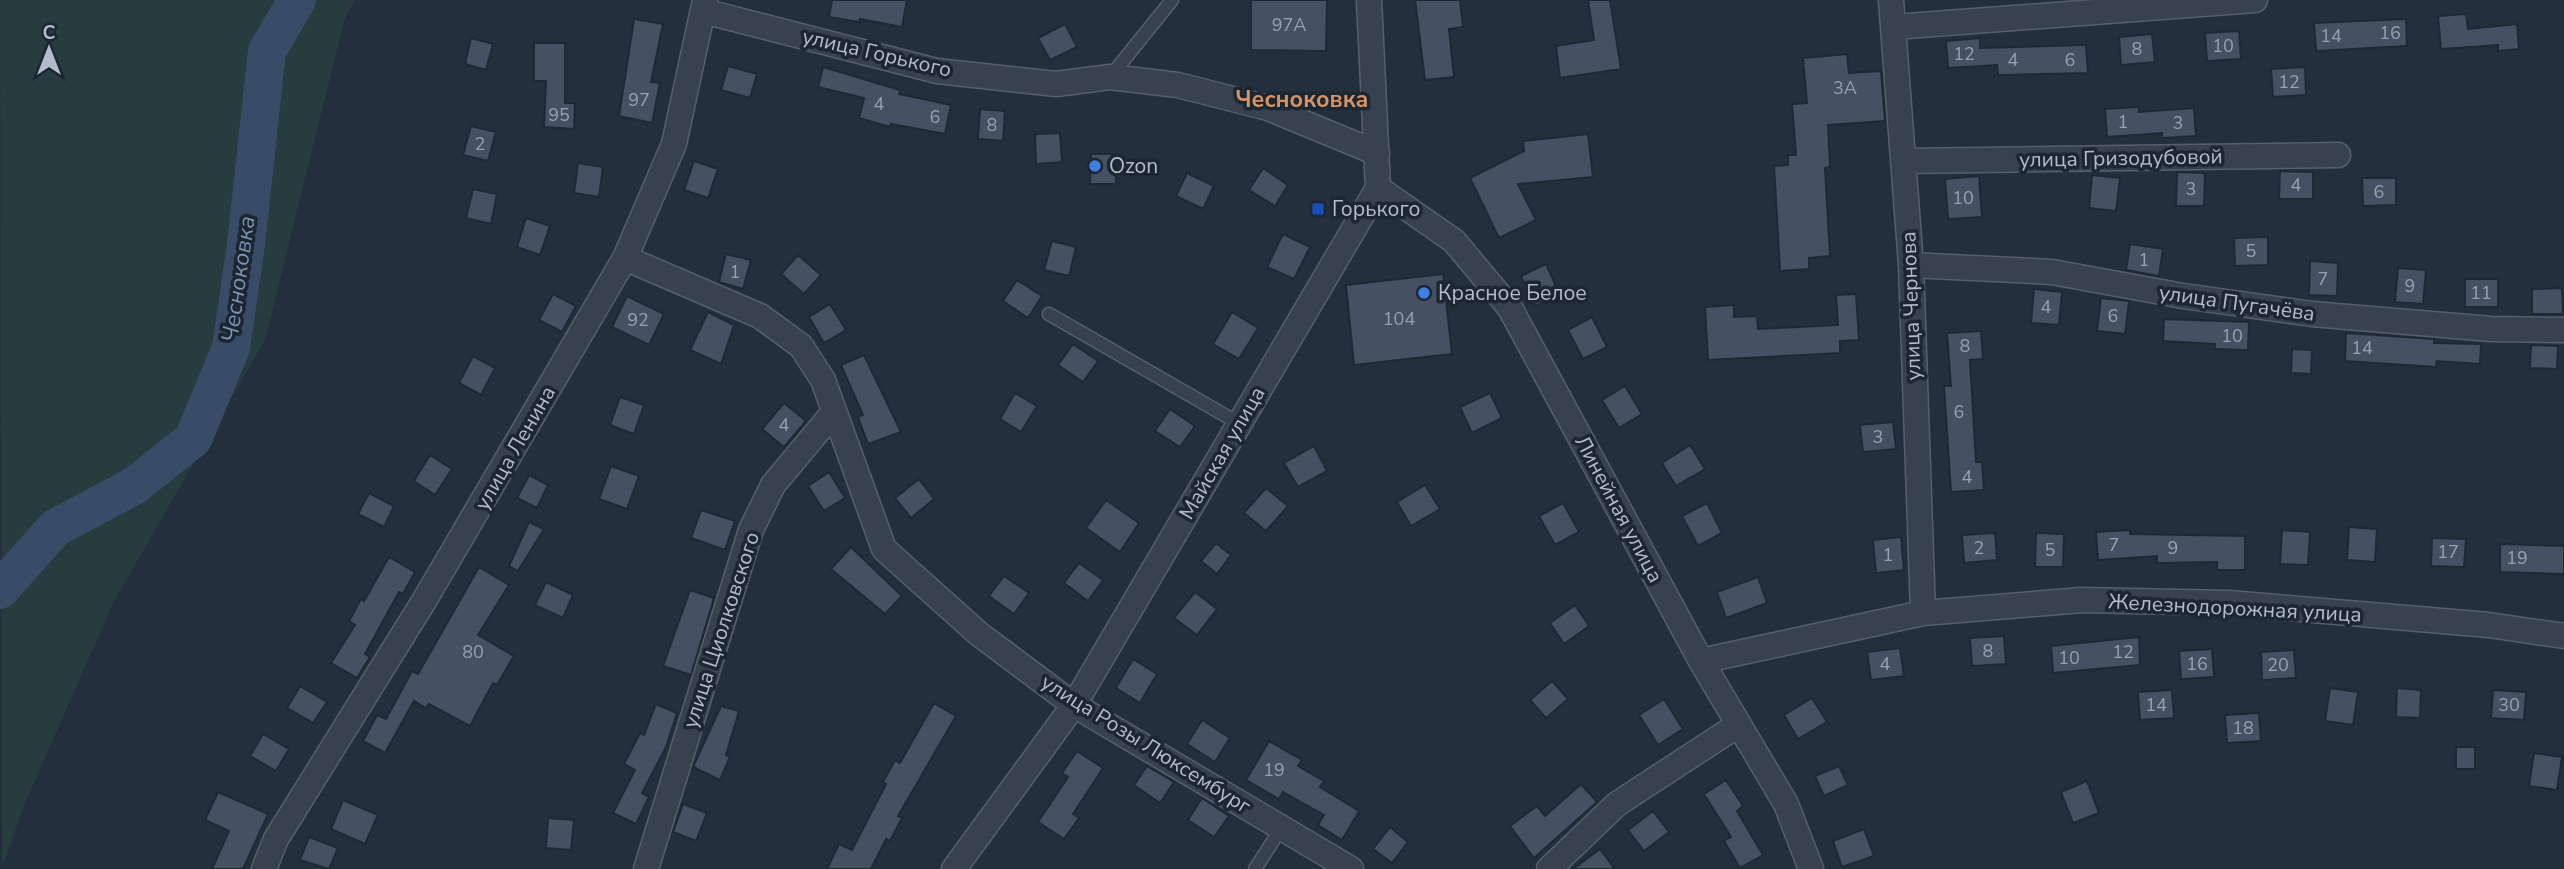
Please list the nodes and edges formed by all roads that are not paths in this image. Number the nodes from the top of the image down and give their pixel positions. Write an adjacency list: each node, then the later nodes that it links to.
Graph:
1 (1172, 0): 8 (lane)
2 (1369, 0): 9 (street)
3 (1891, 0): 7 (street, улица Чернова)
4 (2255, 0): 5 (street)
5 (2178, 3): 7 (street)
6 (704, 6): 8 (street, улица Горького); 13 (street, улица Ленина)
7 (1894, 27): 11 (street, улица Чернова)
8 (1110, 77): 9 (street, улица Горького)
9 (1377, 153): 12 (street)
10 (2338, 155): 11 (street, улица Гризодубовой)
11 (1904, 161): 14 (street, улица Чернова)
12 (1378, 188): 18 (street, Майская улица); 21 (street, Линейная улица)
13 (625, 258): 17 (street, улица Розы Люксембург); 25 (street, улица Ленина)
14 (1910, 265): 16 (street, улица Пугачёва); 19 (street, улица Чернова)
15 (1049, 314): 18 (lane)
16 (2564, 330)
17 (834, 412): 22 (street, улица Розы Люксембург); 26 (street, улица Циолковского)
18 (1240, 424): 22 (street, Майская улица)
19 (1923, 613): 20 (street, Железнодорожная улица); 21 (street, Железнодорожная улица)
20 (2564, 636)
21 (1701, 661): 23 (street, Линейная улица)
22 (1074, 705): 24 (street, улица Розы Люксембург); 27 (street, Майская улица)
23 (1738, 725): 30 (street); 31 (street, Линейная улица)
24 (1282, 827): 28 (lane); 29 (street, улица Розы Люксембург)
25 (264, 869)
26 (646, 869)
27 (954, 869)
28 (1255, 869)
29 (1352, 869)
30 (1549, 869)
31 (1811, 869)

